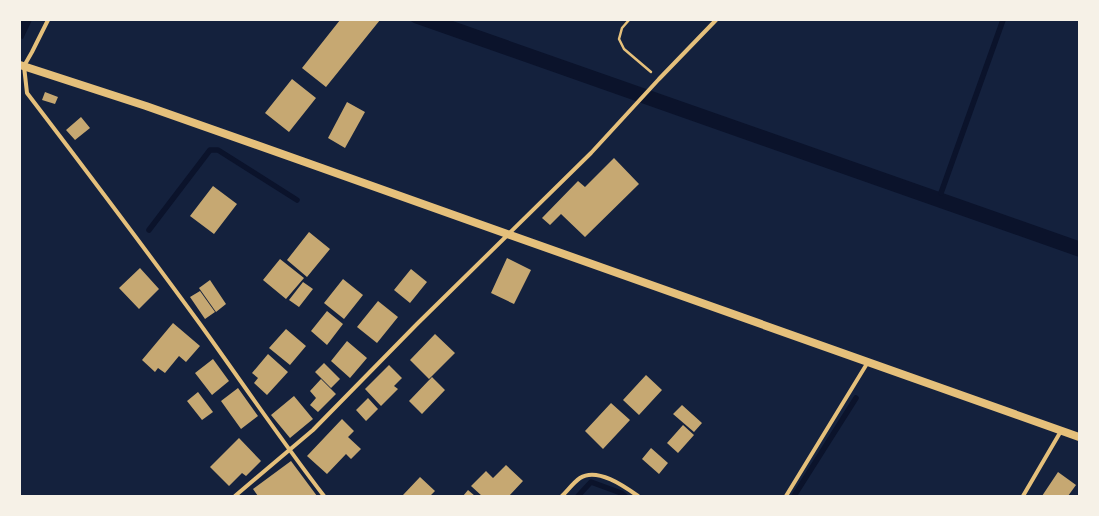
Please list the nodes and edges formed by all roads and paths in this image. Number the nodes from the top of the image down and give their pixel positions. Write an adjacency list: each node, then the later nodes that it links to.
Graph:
1 (48, 20): 4 (street)
2 (629, 20): 5 (path)
3 (716, 20): 5 (street)
4 (22, 66): 6 (main road); 10 (street)
5 (659, 79): 6 (street)
6 (510, 234): 7 (main road); 10 (street)
7 (868, 362): 8 (main road); 15 (street)
8 (1061, 431): 9 (main road); 16 (street)
9 (1079, 437)
10 (289, 450): 11 (street); 12 (street)
11 (235, 496)
12 (324, 496)
13 (562, 496): 14 (street)
14 (638, 496)
15 (786, 496)
16 (1023, 496)

